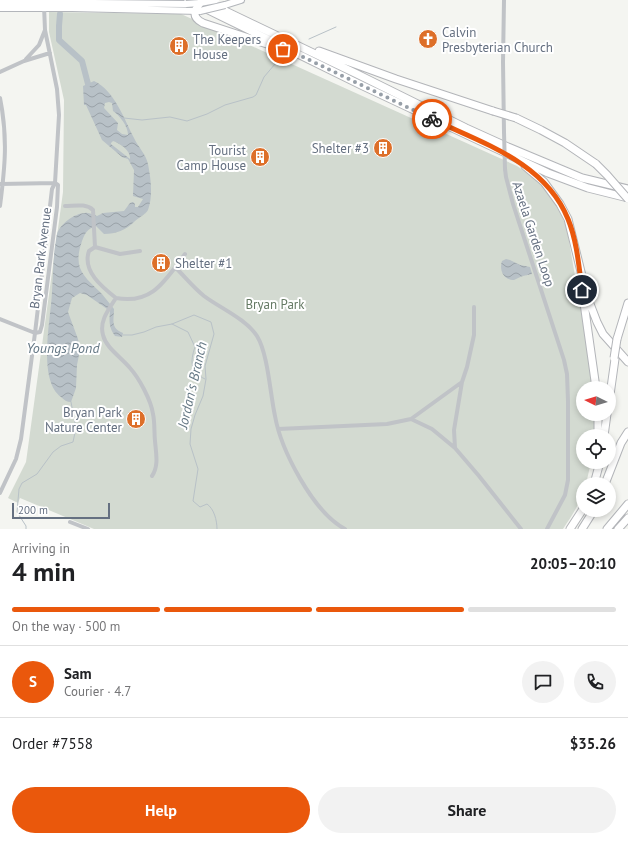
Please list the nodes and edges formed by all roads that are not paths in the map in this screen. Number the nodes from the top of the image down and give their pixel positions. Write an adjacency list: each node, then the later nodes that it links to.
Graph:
1 (216, 0): 9 (main road, bridge)
2 (241, 0): 7 (main road)
3 (504, 0): 58 (street, Azaela Garden Loop, bridge)
4 (0, 2): 6 (main road)
5 (187, 2): 8 (main road); 9 (main road, bridge); 14 (highway)
6 (19, 3): 8 (main road); 10 (main road)
7 (228, 3): 9 (main road, bridge)
8 (44, 5): 9 (main road); 11 (street, Bryan Park Avenue)
9 (199, 7): 12 (highway); 14 (highway)
10 (0, 8)
11 (45, 30): 13 (street, Bryan Park Avenue); 15 (street)
12 (280, 37): 23 (highway); 24 (highway, bridge)
13 (50, 53): 15 (street); 21 (street, Bryan Park Avenue)
14 (297, 54): 20 (highway)
15 (24, 61): 16 (street)
16 (0, 72)
17 (0, 98): 18 (street)
18 (5, 124): 19 (street); 22 (street)
19 (0, 130)
20 (512, 156): 24 (highway); 30 (highway)
21 (55, 183): 22 (street); 37 (street, Bryan Park Avenue)
22 (2, 184): 25 (street)
23 (628, 189)
24 (628, 199)
25 (0, 206)
26 (65, 206): 27 (street)
27 (95, 247): 28 (street); 32 (street)
28 (140, 251)
29 (185, 254): 31 (street)
30 (578, 262): 39 (highway); 40 (highway)
31 (176, 268): 32 (street); 44 (street)
32 (116, 298): 47 (street)
33 (628, 303): 38 (highway)
34 (474, 307): 42 (street)
35 (628, 313): 38 (highway)
36 (0, 319): 37 (street)
37 (35, 332): 49 (street, Bryan Park Avenue)
38 (618, 341): 41 (highway, bridge)
39 (628, 362)
40 (595, 381)
41 (612, 381)
42 (462, 382): 43 (street); 46 (street)
43 (411, 419): 44 (street); 46 (street)
44 (278, 429): 56 (street)
45 (628, 432): 48 (highway)
46 (455, 448): 57 (street)
47 (152, 476)
48 (608, 477)
49 (0, 493)
50 (628, 504): 61 (highway)
51 (578, 517): 59 (highway)
52 (590, 517): 60 (highway)
53 (628, 518): 62 (highway)
54 (70, 522): 55 (street)
55 (88, 529)
56 (345, 529)
57 (521, 529)
58 (547, 529)
59 (570, 529)
60 (582, 529)
61 (607, 529)
62 (618, 529)

